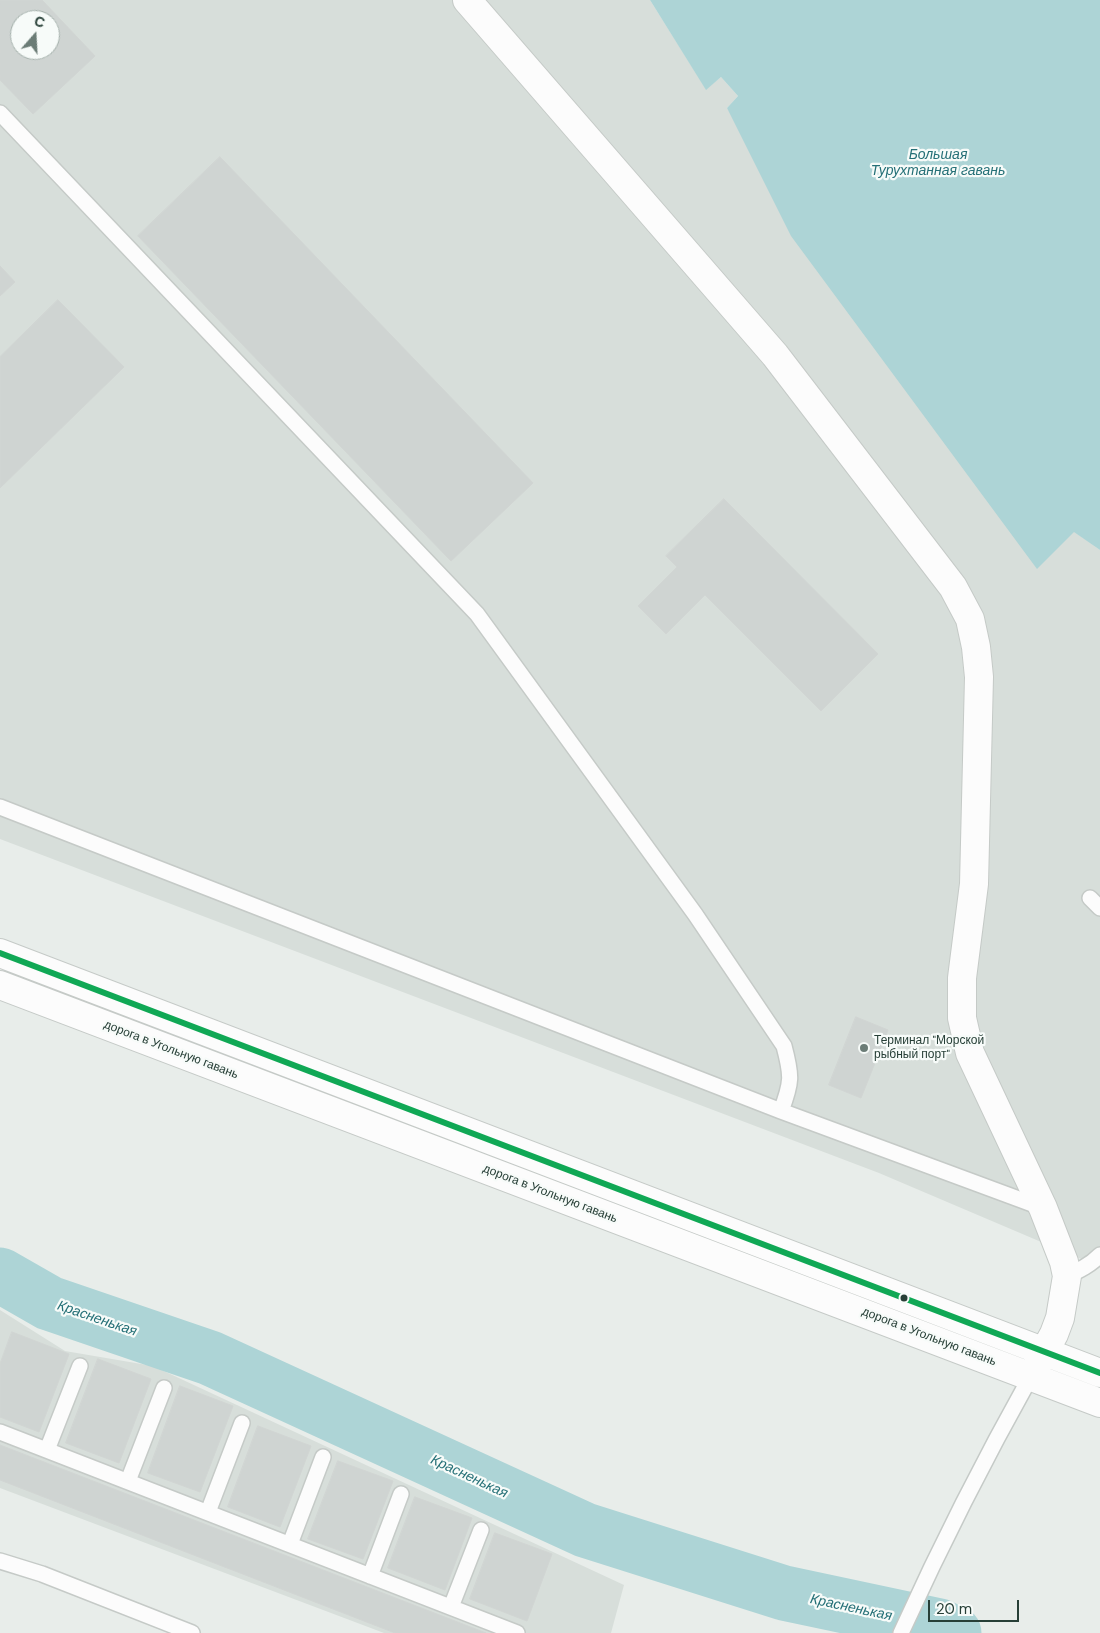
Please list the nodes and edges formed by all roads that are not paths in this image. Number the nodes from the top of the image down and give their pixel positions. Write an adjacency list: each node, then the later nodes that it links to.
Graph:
1 (467, 0): 7 (street)
2 (0, 113): 6 (lane)
3 (0, 807): 6 (lane)
4 (0, 953): 10 (street)
5 (0, 985): 13 (street, дорога в Угольную гавань)
6 (781, 1111): 7 (lane)
7 (1043, 1208): 9 (street)
8 (1100, 1254): 9 (lane)
9 (1067, 1276): 10 (street)
10 (1045, 1352): 12 (street); 13 (street)
11 (80, 1366): 18 (lane)
12 (1100, 1374)
13 (1031, 1376): 15 (street, дорога в Угольную гавань); 30 (lane)
14 (164, 1388): 20 (lane)
15 (1100, 1403)
16 (242, 1423): 22 (lane)
17 (0, 1432): 18 (lane)
18 (47, 1450): 20 (lane)
19 (323, 1457): 24 (lane)
20 (128, 1481): 22 (lane)
21 (401, 1494): 26 (lane)
22 (208, 1512): 24 (lane)
23 (481, 1530): 27 (lane)
24 (290, 1544): 26 (lane)
25 (0, 1561): 28 (lane)
26 (370, 1576): 27 (lane)
27 (451, 1607): 29 (lane)
28 (192, 1633)
29 (517, 1633)
30 (901, 1633)

